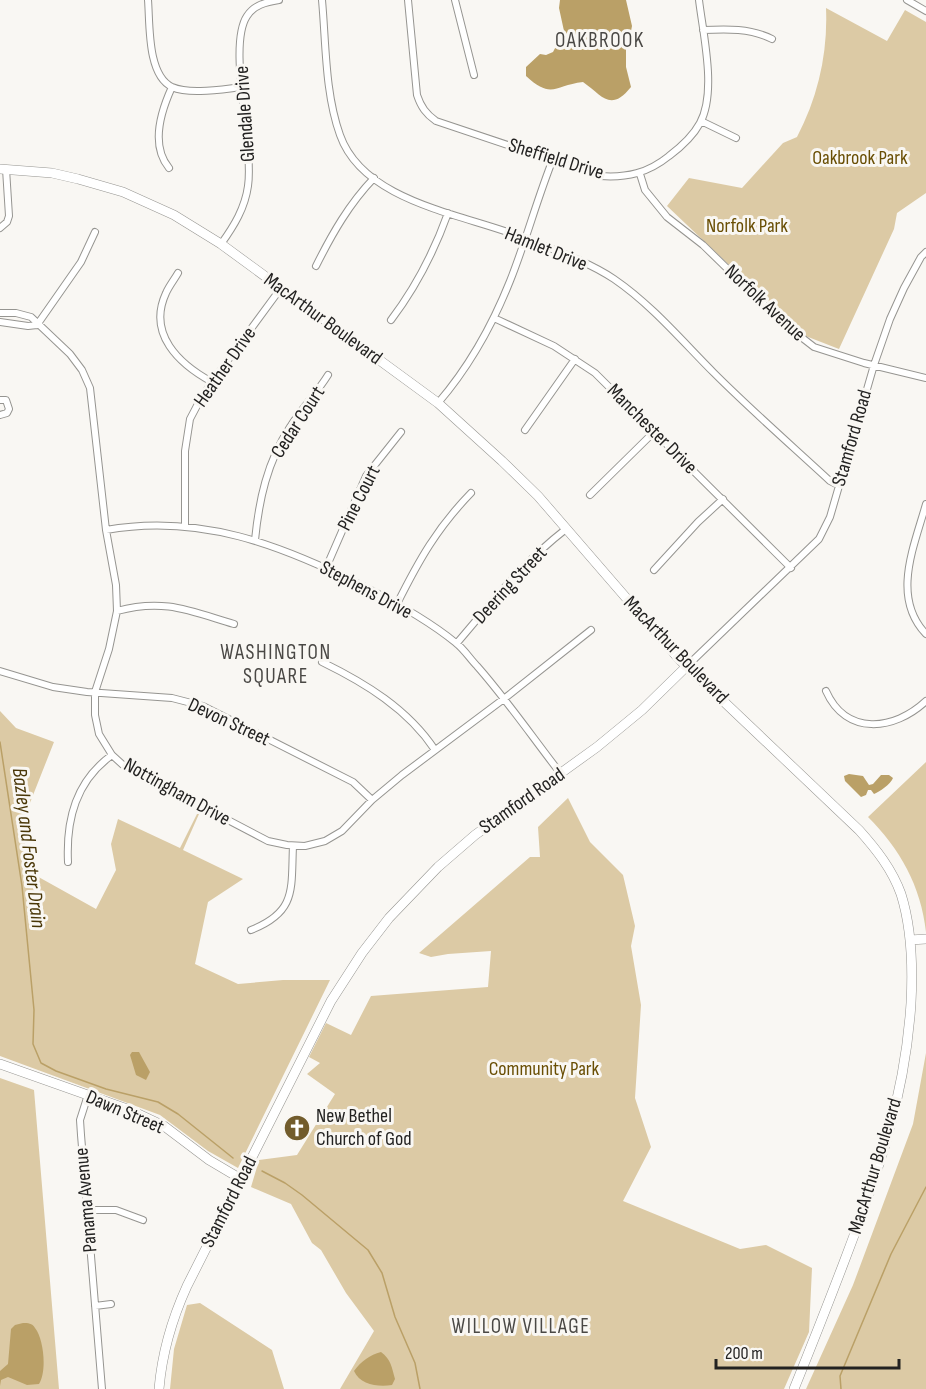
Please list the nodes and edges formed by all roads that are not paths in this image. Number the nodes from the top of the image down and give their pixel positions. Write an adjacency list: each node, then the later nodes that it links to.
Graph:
1 (148, 0): 12 (street)
2 (279, 0): 13 (street, Glendale Drive)
3 (322, 0): 20 (street, Hamlet Drive)
4 (408, 0): 16 (street, Sheffield Drive)
5 (454, 0): 11 (street)
6 (699, 0): 9 (street, Sheffield Drive)
7 (907, 0): 8 (street)
8 (926, 11)
9 (703, 30): 10 (street); 14 (street, Sheffield Drive)
10 (772, 39)
11 (474, 75)
12 (172, 87): 13 (street); 17 (street)
13 (242, 87): 25 (street, Glendale Drive)
14 (701, 121): 15 (street); 19 (street, Sheffield Drive)
15 (736, 138)
16 (553, 159): 19 (street, Sheffield Drive); 24 (street)
17 (169, 168)
18 (3, 169): 22 (street); 25 (street, MacArthur Boulevard)
19 (640, 174): 36 (street, Norfolk Avenue)
20 (374, 178): 21 (street, Hamlet Drive); 27 (street)
21 (448, 213): 24 (street, Hamlet Drive); 32 (street)
22 (0, 228)
23 (95, 232): 34 (street)
24 (525, 238): 31 (street); 46 (street, Hamlet Drive)
25 (221, 244): 29 (street, MacArthur Boulevard)
26 (926, 252): 36 (street, Stamford Road)
27 (316, 266)
28 (178, 273): 39 (street)
29 (281, 288): 39 (street, Heather Drive); 41 (street, MacArthur Boulevard)
30 (0, 313): 34 (street, Nottingham Drive)
31 (494, 318): 35 (street, Manchester Drive); 41 (street)
32 (391, 320)
33 (0, 322): 34 (street)
34 (37, 325): 54 (street, Nottingham Drive)
35 (575, 359): 43 (street); 45 (street, Manchester Drive)
36 (874, 365): 38 (street, Norfolk Avenue); 46 (street, Stamford Road)
37 (328, 375): 55 (street, Cedar Court)
38 (926, 378)
39 (212, 382): 51 (street, Heather Drive)
40 (0, 400): 42 (street)
41 (438, 403): 52 (street, MacArthur Boulevard)
42 (0, 415)
43 (525, 430)
44 (400, 432): 56 (street, Pine Court)
45 (654, 432): 48 (street); 49 (street, Manchester Drive)
46 (838, 485): 57 (street, Stamford Road)
47 (471, 493): 59 (street)
48 (590, 495)
49 (723, 499): 57 (street, Manchester Drive); 58 (street)
50 (926, 504): 53 (street)
51 (185, 526): 54 (street, Stephens Drive); 55 (street, Stephens Drive)
52 (566, 529): 64 (street, Deering Street); 66 (street, MacArthur Boulevard)
53 (923, 529): 63 (street)
54 (106, 530): 60 (street, Nottingham Drive)
55 (255, 540): 56 (street, Stephens Drive)
56 (326, 568): 59 (street, Stephens Drive)
57 (791, 568): 66 (street, Stamford Road)
58 (654, 570)
59 (397, 604): 64 (street, Stephens Drive)
60 (117, 611): 61 (street); 69 (street, Nottingham Drive)
61 (234, 624)
62 (591, 630): 70 (street, Nottingham Drive)
63 (926, 634)
64 (457, 643): 70 (street, Stephens Drive)
65 (322, 662): 72 (street)
66 (687, 666): 74 (street, Stamford Road); 80 (street, MacArthur Boulevard)
67 (0, 671): 69 (street, Devon Street)
68 (825, 691): 71 (street)
69 (95, 692): 73 (street, Nottingham Drive); 75 (street, Devon Street)
70 (505, 698): 72 (street, Nottingham Drive); 74 (street, Stephens Drive)
71 (926, 701)
72 (435, 750): 75 (street, Nottingham Drive)
73 (112, 755): 76 (street, Nottingham Drive); 77 (street)
74 (561, 774): 83 (street, Stamford Road)
75 (372, 800): 76 (street, Nottingham Drive)
76 (293, 846): 78 (street)
77 (68, 862)
78 (251, 930)
79 (926, 939): 80 (street)
80 (910, 940): 90 (street, MacArthur Boulevard)
81 (0, 1064): 82 (street, Dawn Street)
82 (88, 1095): 83 (street, Dawn Street); 84 (street, Panama Avenue)
83 (241, 1179): 89 (street, Stamford Road)
84 (87, 1210): 85 (street); 87 (street, Panama Avenue)
85 (143, 1220)
86 (111, 1304): 87 (street)
87 (95, 1306): 88 (street, Panama Avenue)
88 (102, 1389)
89 (159, 1389)
90 (794, 1389)

